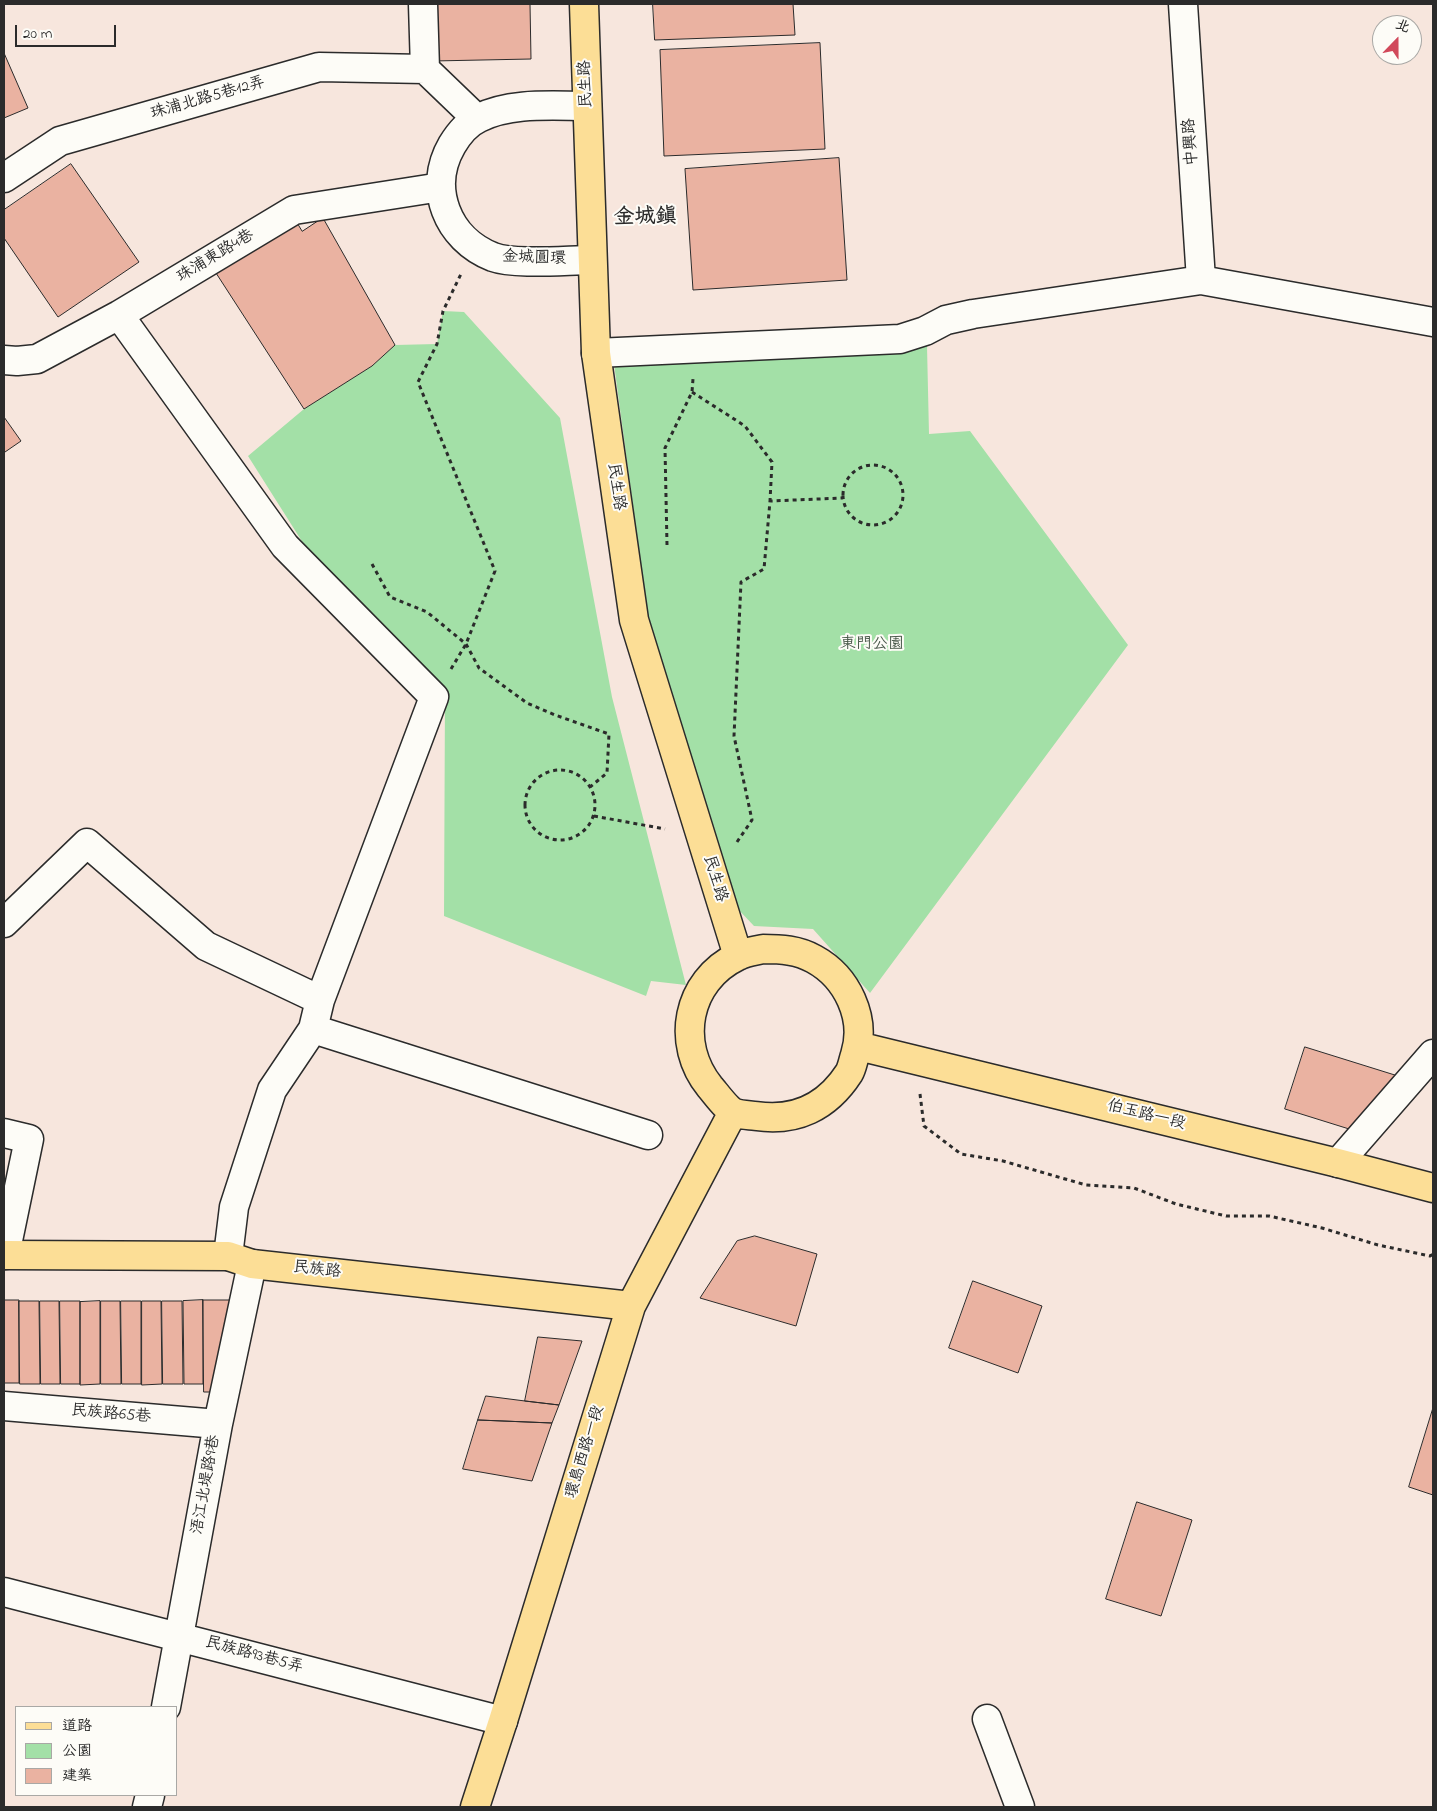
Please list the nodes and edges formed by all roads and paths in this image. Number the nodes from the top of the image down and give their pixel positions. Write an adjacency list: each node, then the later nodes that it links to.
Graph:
1 (423, 4): 4 (street)
2 (584, 4): 5 (main road, 民生路)
3 (1183, 4): 11 (street, 中興路)
4 (425, 69): 6 (street); 7 (street, 珠浦北路5巷12弄)
5 (588, 106): 6 (street, 金城圓環); 10 (main road, 民生路)
6 (477, 119): 8 (street, 金城圓環)
7 (4, 178)
8 (441, 188): 9 (street, 金城圓環); 12 (street, 珠浦東路4巷)
9 (473, 247): 10 (street, 金城圓環); 22 (path)
10 (592, 260): 14 (main road, 民生路)
11 (1202, 280): 13 (street); 14 (street)
12 (119, 315): 15 (street, 珠浦東路4巷); 23 (street)
13 (1433, 322)
14 (596, 353): 29 (main road, 民生路)
15 (4, 360)
16 (693, 376): 17 (path)
17 (692, 392): 19 (path); 20 (path)
18 (844, 498): 18 (path); 19 (path)
19 (770, 501): 27 (path)
20 (667, 545)
21 (372, 564): 22 (path)
22 (466, 644): 23 (path); 24 (path)
23 (434, 697): 30 (street)
24 (590, 787): 25 (path); 25 (path)
25 (594, 816): 26 (path)
26 (646, 825)
27 (732, 849)
28 (4, 923): 30 (street)
29 (738, 956): 32 (main road); 35 (main road)
30 (320, 1000): 31 (street)
31 (313, 1029): 37 (street); 42 (street, 浯江北堤路9巷)
32 (858, 1046): 34 (main road, 伯玉路一段); 35 (main road)
33 (1433, 1054): 38 (street)
34 (915, 1061): 38 (main road, 伯玉路一段); 40 (path)
35 (733, 1112): 43 (main road, 環島西路一段)
36 (4, 1133): 41 (street)
37 (648, 1135)
38 (1338, 1163): 39 (main road, 伯玉路一段)
39 (1433, 1188)
40 (1433, 1254)
41 (4, 1255): 42 (main road, 民族路)
42 (240, 1260): 43 (main road, 民族路); 45 (street, 浯江北堤路9巷)
43 (631, 1306): 50 (main road, 環島西路一段)
44 (4, 1406): 45 (street, 民族路65巷)
45 (218, 1424): 47 (street, 浯江北堤路9巷)
46 (4, 1592): 47 (street, 民族路93巷5弄)
47 (180, 1637): 48 (street, 浯江北堤路9巷); 50 (street, 民族路93巷5弄)
48 (166, 1706)
49 (987, 1719): 52 (street)
50 (503, 1721): 51 (main road, 環島西路一段)
51 (475, 1807)
52 (1020, 1807)

